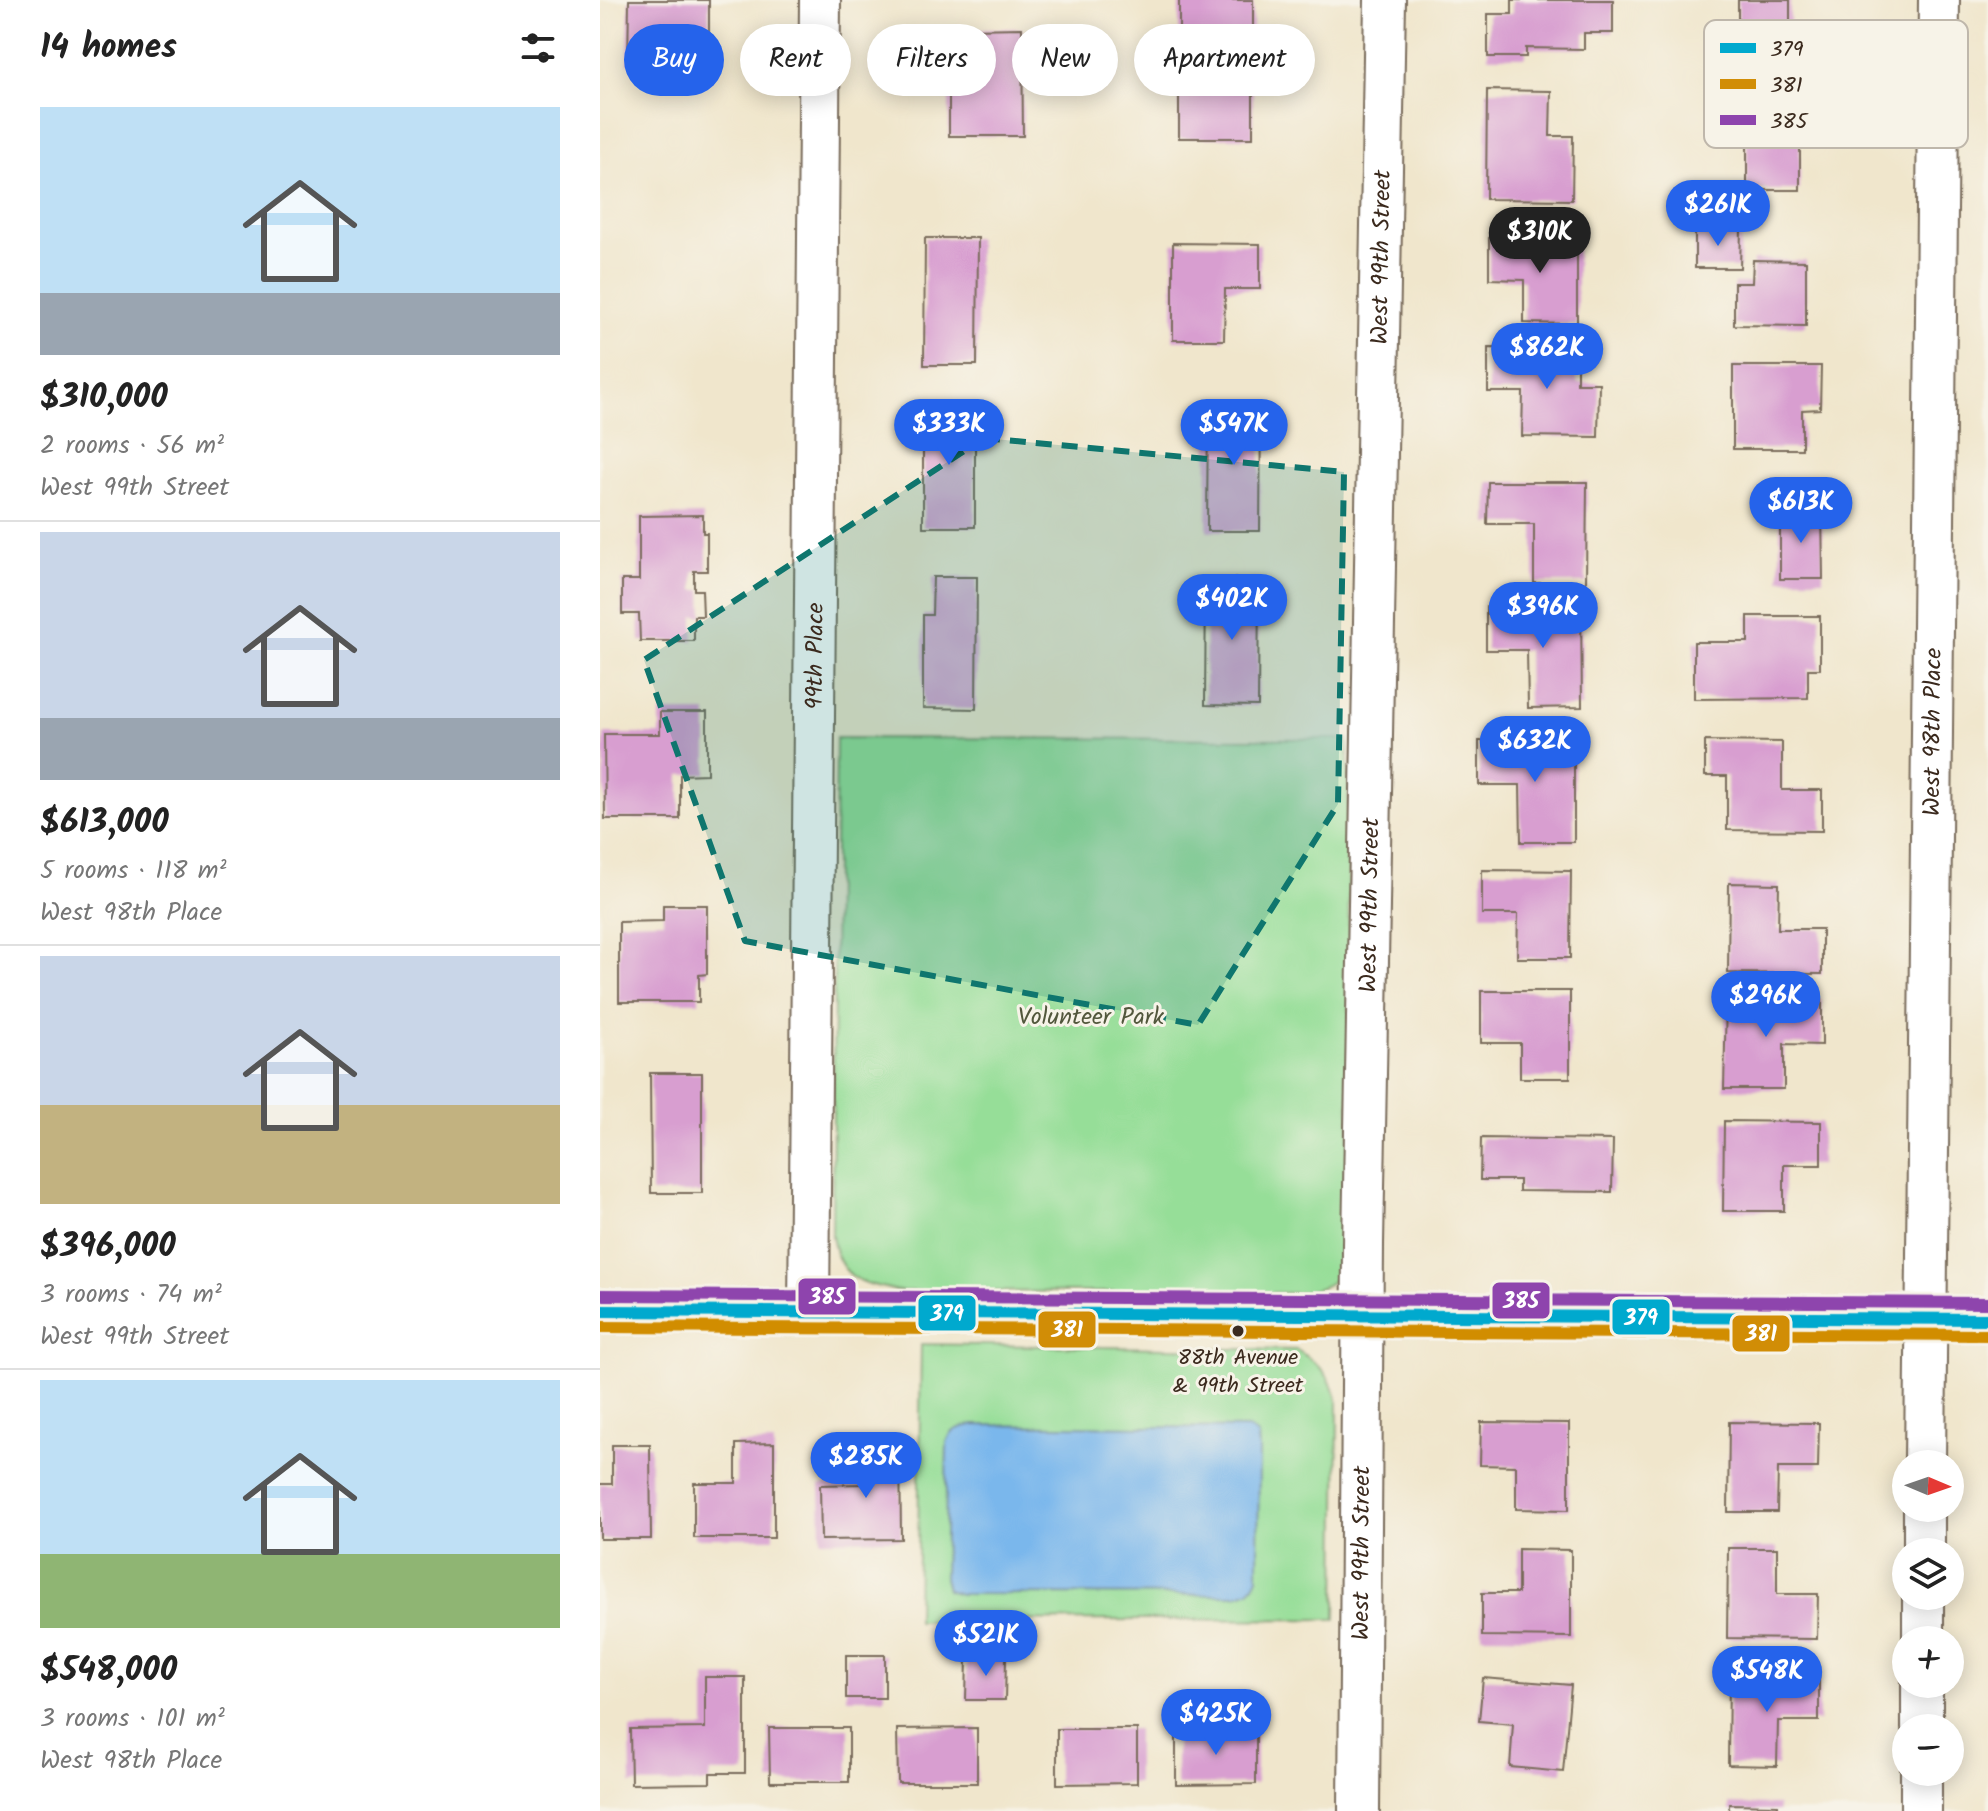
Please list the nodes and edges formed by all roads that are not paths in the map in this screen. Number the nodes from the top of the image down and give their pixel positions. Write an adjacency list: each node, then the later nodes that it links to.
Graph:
1 (820, 0): 7 (street, 99th Place)
2 (1385, 0): 8 (street, West 99th Street)
3 (1939, 0): 4 (street, West 98th Place)
4 (1939, 20)
5 (1938, 148): 9 (street, West 98th Place)
6 (600, 1311): 7 (street)
7 (809, 1312): 8 (street)
8 (1363, 1315): 9 (street); 13 (street, West 99th Street)
9 (1926, 1318): 10 (street); 11 (street, West 98th Place)
10 (1988, 1319)
11 (1925, 1450)
12 (1921, 1786): 14 (street)
13 (1359, 1811)
14 (1921, 1811)

